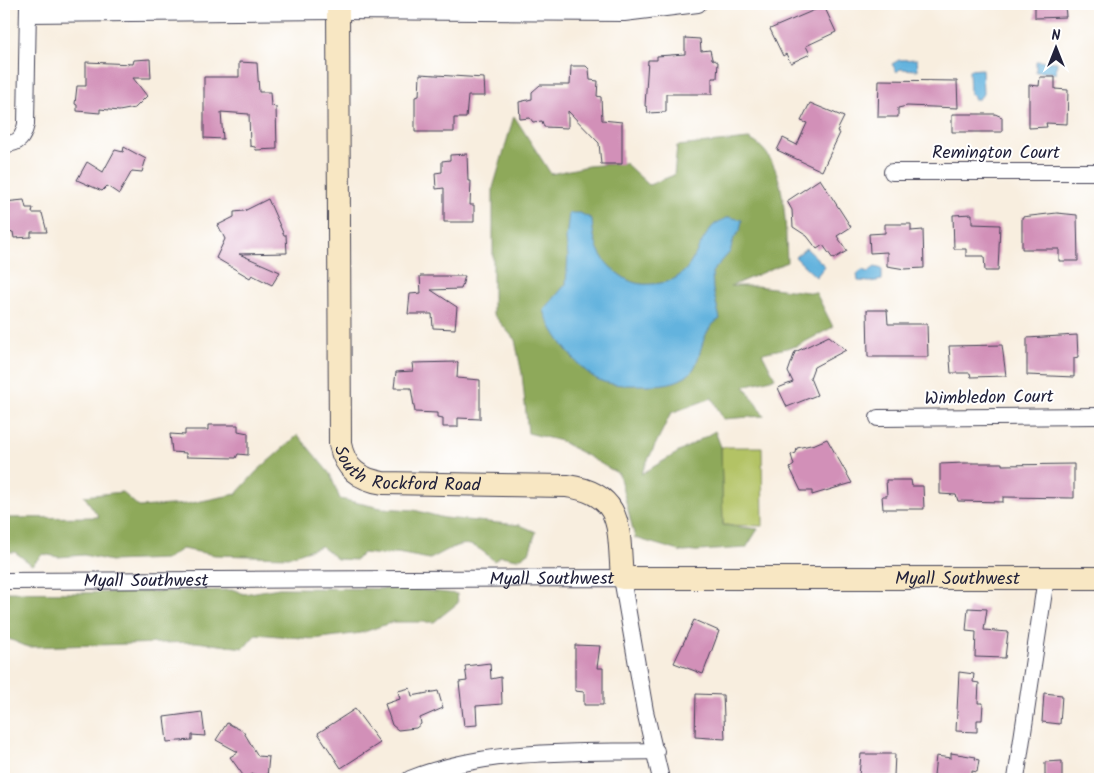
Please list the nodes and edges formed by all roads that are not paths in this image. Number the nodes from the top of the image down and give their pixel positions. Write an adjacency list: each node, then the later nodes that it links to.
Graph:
1 (698, 4): 3 (street)
2 (338, 8): 3 (street); 4 (street); 10 (street, South Rockford Road)
3 (624, 8)
4 (28, 9): 5 (street)
5 (4, 144)
6 (892, 172): 7 (street, Remington Court)
7 (1100, 172)
8 (1100, 416): 9 (street, Wimbledon Court)
9 (878, 418)
10 (622, 578): 11 (street, Myall Southwest); 13 (street, Myall Southwest); 14 (street, South Rockford Road)
11 (1046, 578): 12 (street, Myall Southwest); 17 (street)
12 (1100, 578)
13 (4, 581)
14 (656, 751): 15 (street); 16 (street, South Rockford Road)
15 (410, 779)
16 (661, 779)
17 (1016, 779)

